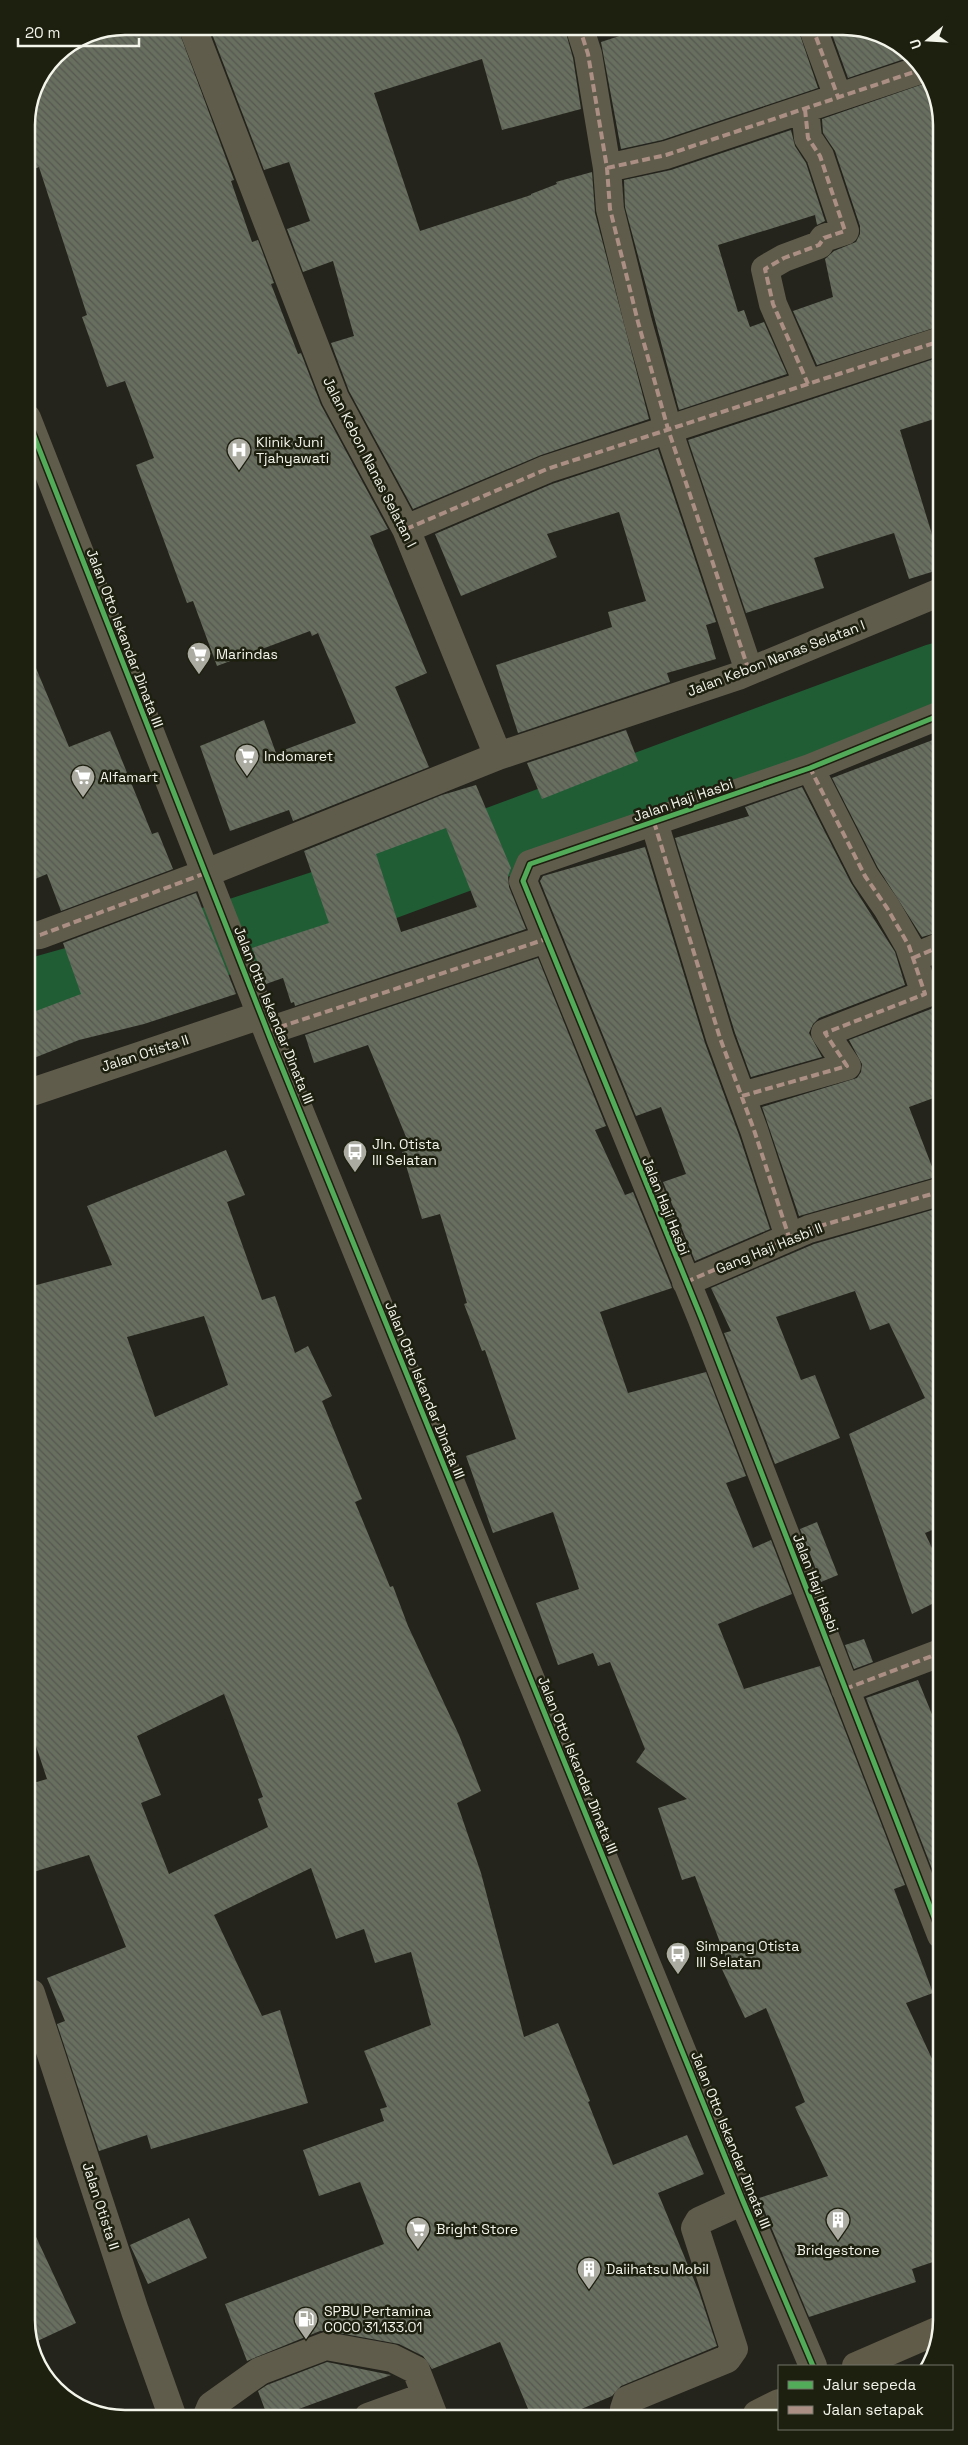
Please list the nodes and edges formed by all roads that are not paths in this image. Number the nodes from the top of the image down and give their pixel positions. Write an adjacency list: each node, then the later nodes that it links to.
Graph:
1 (195, 35): 12 (street, Jalan Kebon Nanas Selatan I)
2 (582, 35): 7 (street)
3 (815, 35): 5 (street)
4 (915, 72): 5 (street)
5 (838, 97): 6 (street)
6 (805, 109): 7 (street); 9 (street)
7 (606, 168): 10 (street)
8 (933, 343): 9 (street)
9 (808, 384): 10 (street)
10 (668, 429): 12 (street); 14 (street)
11 (35, 438): 19 (street, Jalan Otto Iskandar Dinata III)
12 (406, 529): 16 (street, Jalan Kebon Nanas Selatan I)
13 (933, 595): 14 (street, Jalan Kebon Nanas Selatan I)
14 (750, 671): 16 (street, Jalan Kebon Nanas Selatan I)
15 (933, 718): 17 (street, Jalan Haji Hasbi)
16 (498, 756): 19 (street, Jalan Kebon Nanas Selatan I)
17 (810, 768): 18 (street, Jalan Haji Hasbi); 23 (street)
18 (654, 822): 21 (street, Jalan Haji Hasbi); 26 (street)
19 (206, 873): 20 (street, Jalan Kebon Nanas Selatan I); 24 (street, Jalan Otto Iskandar Dinata III)
20 (35, 935)
21 (546, 938): 24 (street, Jalan Otista II); 29 (street, Jalan Haji Hasbi)
22 (933, 950): 23 (street)
23 (913, 958): 26 (street)
24 (264, 1023): 25 (street, Jalan Otista II); 34 (street, Jalan Otto Iskandar Dinata III)
25 (35, 1091)
26 (742, 1096): 28 (street)
27 (933, 1194): 28 (street, Gang Haji Hasbi II)
28 (789, 1238): 29 (street, Gang Haji Hasbi II)
29 (686, 1282): 31 (street, Jalan Haji Hasbi)
30 (933, 1656): 31 (street)
31 (844, 1689): 32 (street, Jalan Haji Hasbi)
32 (933, 1915)
33 (35, 2005): 40 (street, Jalan Otista II)
34 (743, 2201): 36 (street, Jalan Otto Iskandar Dinata III); 43 (street)
35 (932, 2333): 37 (main road)
36 (813, 2365)
37 (858, 2365)
38 (778, 2404): 44 (main road)
39 (430, 2406): 41 (street); 42 (street)
40 (170, 2410)
41 (209, 2410)
42 (407, 2410)
43 (624, 2410)
44 (765, 2410)

